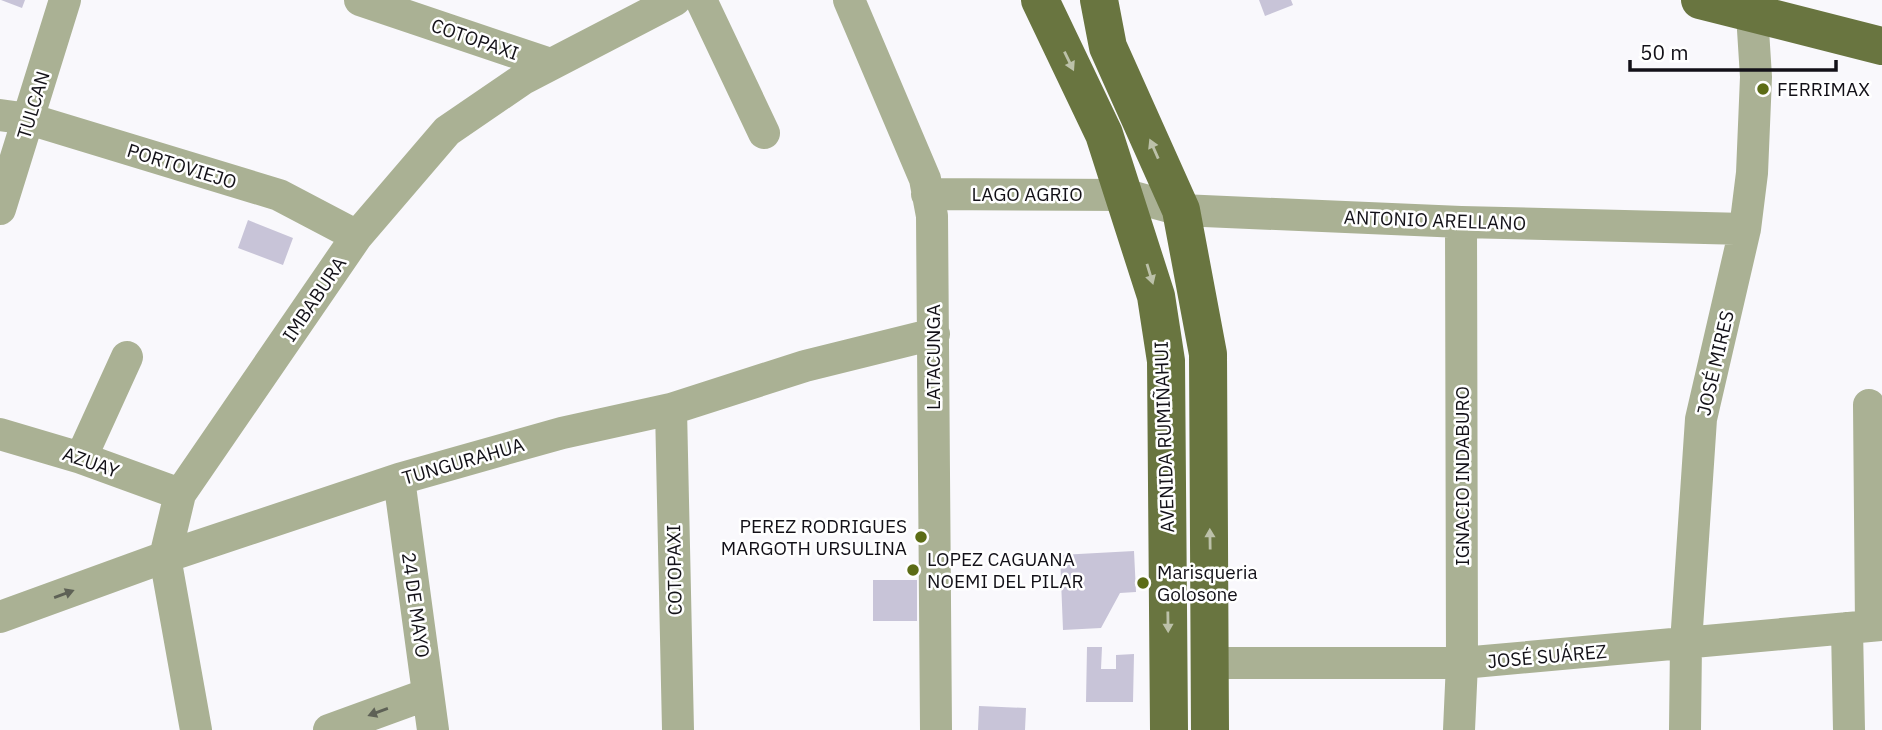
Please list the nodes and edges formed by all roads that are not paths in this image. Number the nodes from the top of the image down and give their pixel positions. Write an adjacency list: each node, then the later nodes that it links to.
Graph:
1 (65, 0): 12 (street, TULCAN)
2 (360, 0): 11 (street, COTOPAXI)
3 (675, 0): 11 (street, IMBABURA)
4 (701, 0): 13 (street)
5 (849, 0): 14 (street, LATACUNGA)
6 (1040, 0): 15 (main road, AVENIDA RUMIÑAHUI, one-way to 15)
7 (1099, 0): 17 (main road, one-way to 7)
8 (1700, 0): 9 (main road)
9 (1755, 7): 10 (main road); 19 (street, JOSÉ MIRES)
10 (1882, 46)
11 (550, 64): 20 (street, IMBABURA)
12 (15, 117): 16 (street, TULCAN); 20 (street, PORTOVIEJO)
13 (765, 133)
14 (928, 194): 15 (street, LAGO AGRIO); 21 (street, LATACUNGA)
15 (1126, 195): 17 (street, ANTONIO ARELLANO); 41 (main road, AVENIDA RUMIÑAHUI, one-way to 41)
16 (0, 209)
17 (1181, 210): 18 (street, ANTONIO ARELLANO); 33 (main road, one-way to 17)
18 (1461, 222): 19 (street, ANTONIO ARELLANO); 34 (street, IGNACIO INDABURO)
19 (1745, 229): 32 (street, JOSÉ MIRES)
20 (357, 236): 28 (street, IMBABURA)
21 (934, 334): 24 (street, TUNGURAHUA); 40 (street, LATACUNGA)
22 (127, 357): 26 (street)
23 (1869, 405): 31 (street)
24 (671, 409): 27 (street, TUNGURAHUA); 39 (street, COTOPAXI)
25 (0, 434): 26 (street, AZUAY)
26 (81, 458): 28 (street, AZUAY)
27 (399, 479): 29 (street, TUNGURAHUA); 35 (street, 24 DE MAYO)
28 (180, 494): 29 (street, IMBABURA)
29 (165, 557): 30 (street, TUNGURAHUA, one-way to 29); 36 (street, IMBABURA)
30 (0, 617)
31 (1867, 626): 32 (street, JOSÉ SUÁREZ); 45 (street)
32 (1686, 643): 34 (street, JOSÉ SUÁREZ); 44 (street, JOSÉ MIRES)
33 (1212, 663): 34 (street, JOSÉ SUÁREZ); 42 (main road)
34 (1462, 663): 43 (street, IGNACIO INDABURO)
35 (428, 694): 37 (street, one-way to 37); 38 (street, 24 DE MAYO)
36 (196, 730)
37 (329, 730)
38 (433, 730)
39 (678, 730)
40 (936, 730)
41 (1169, 730)
42 (1210, 730)
43 (1459, 730)
44 (1685, 730)
45 (1849, 730)

